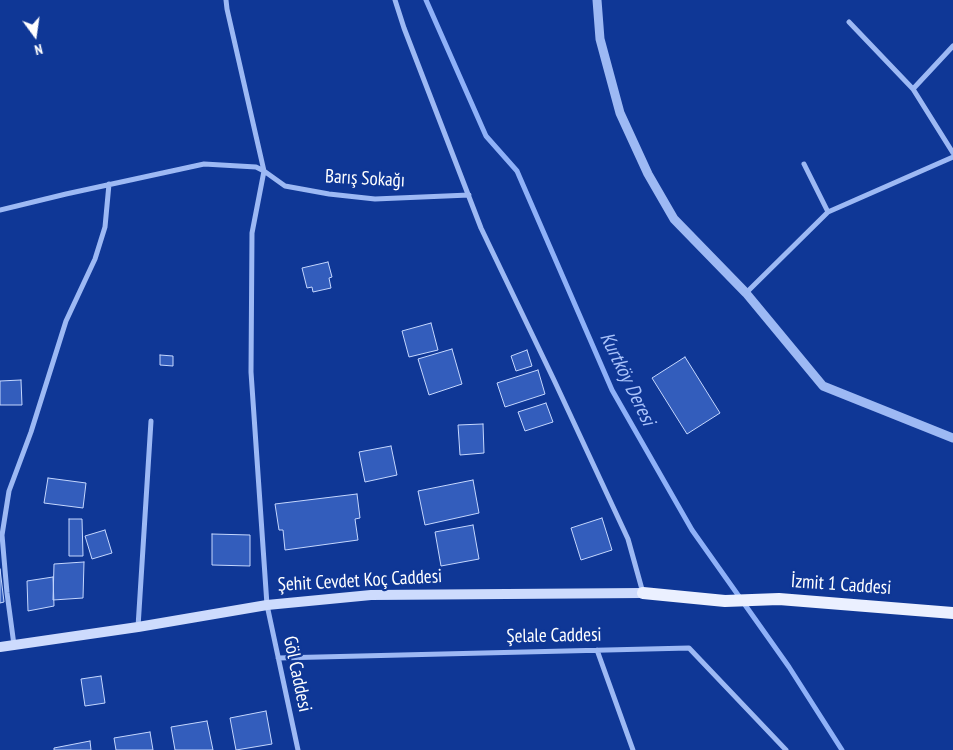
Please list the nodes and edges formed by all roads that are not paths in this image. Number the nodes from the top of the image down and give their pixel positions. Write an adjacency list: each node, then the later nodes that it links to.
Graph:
1 (226, 0): 10 (street)
2 (395, 0): 12 (street)
3 (597, 0): 15 (street)
4 (849, 22): 6 (street)
5 (953, 46): 6 (street)
6 (913, 89): 7 (street)
7 (953, 152)
8 (953, 157): 14 (street)
9 (804, 164): 14 (street)
10 (264, 171): 11 (street); 12 (street, Barış Sokağı); 20 (street, Göl Caddesi)
11 (109, 184): 13 (street); 23 (street)
12 (469, 195): 18 (street)
13 (0, 210)
14 (828, 212): 15 (street)
15 (746, 293): 17 (street)
16 (151, 421): 22 (street)
17 (953, 438)
18 (644, 593): 19 (main road, Şehit Cevdet Koç Caddesi); 20 (main road, Şehit Cevdet Koç Caddesi)
19 (725, 601): 21 (main road, İzmit 1 Caddesi)
20 (267, 605): 22 (main road, Şehit Cevdet Koç Caddesi); 26 (street, Göl Caddesi)
21 (953, 613)
22 (138, 627): 23 (main road, Şehit Cevdet Koç Caddesi)
23 (14, 645): 24 (main road, Şehit Cevdet Koç Caddesi)
24 (0, 647)
25 (597, 650): 26 (street, Şelale Caddesi); 28 (street); 29 (street, Şelale Caddesi)
26 (278, 658): 27 (street, Göl Caddesi)
27 (298, 750)
28 (633, 750)
29 (786, 750)

